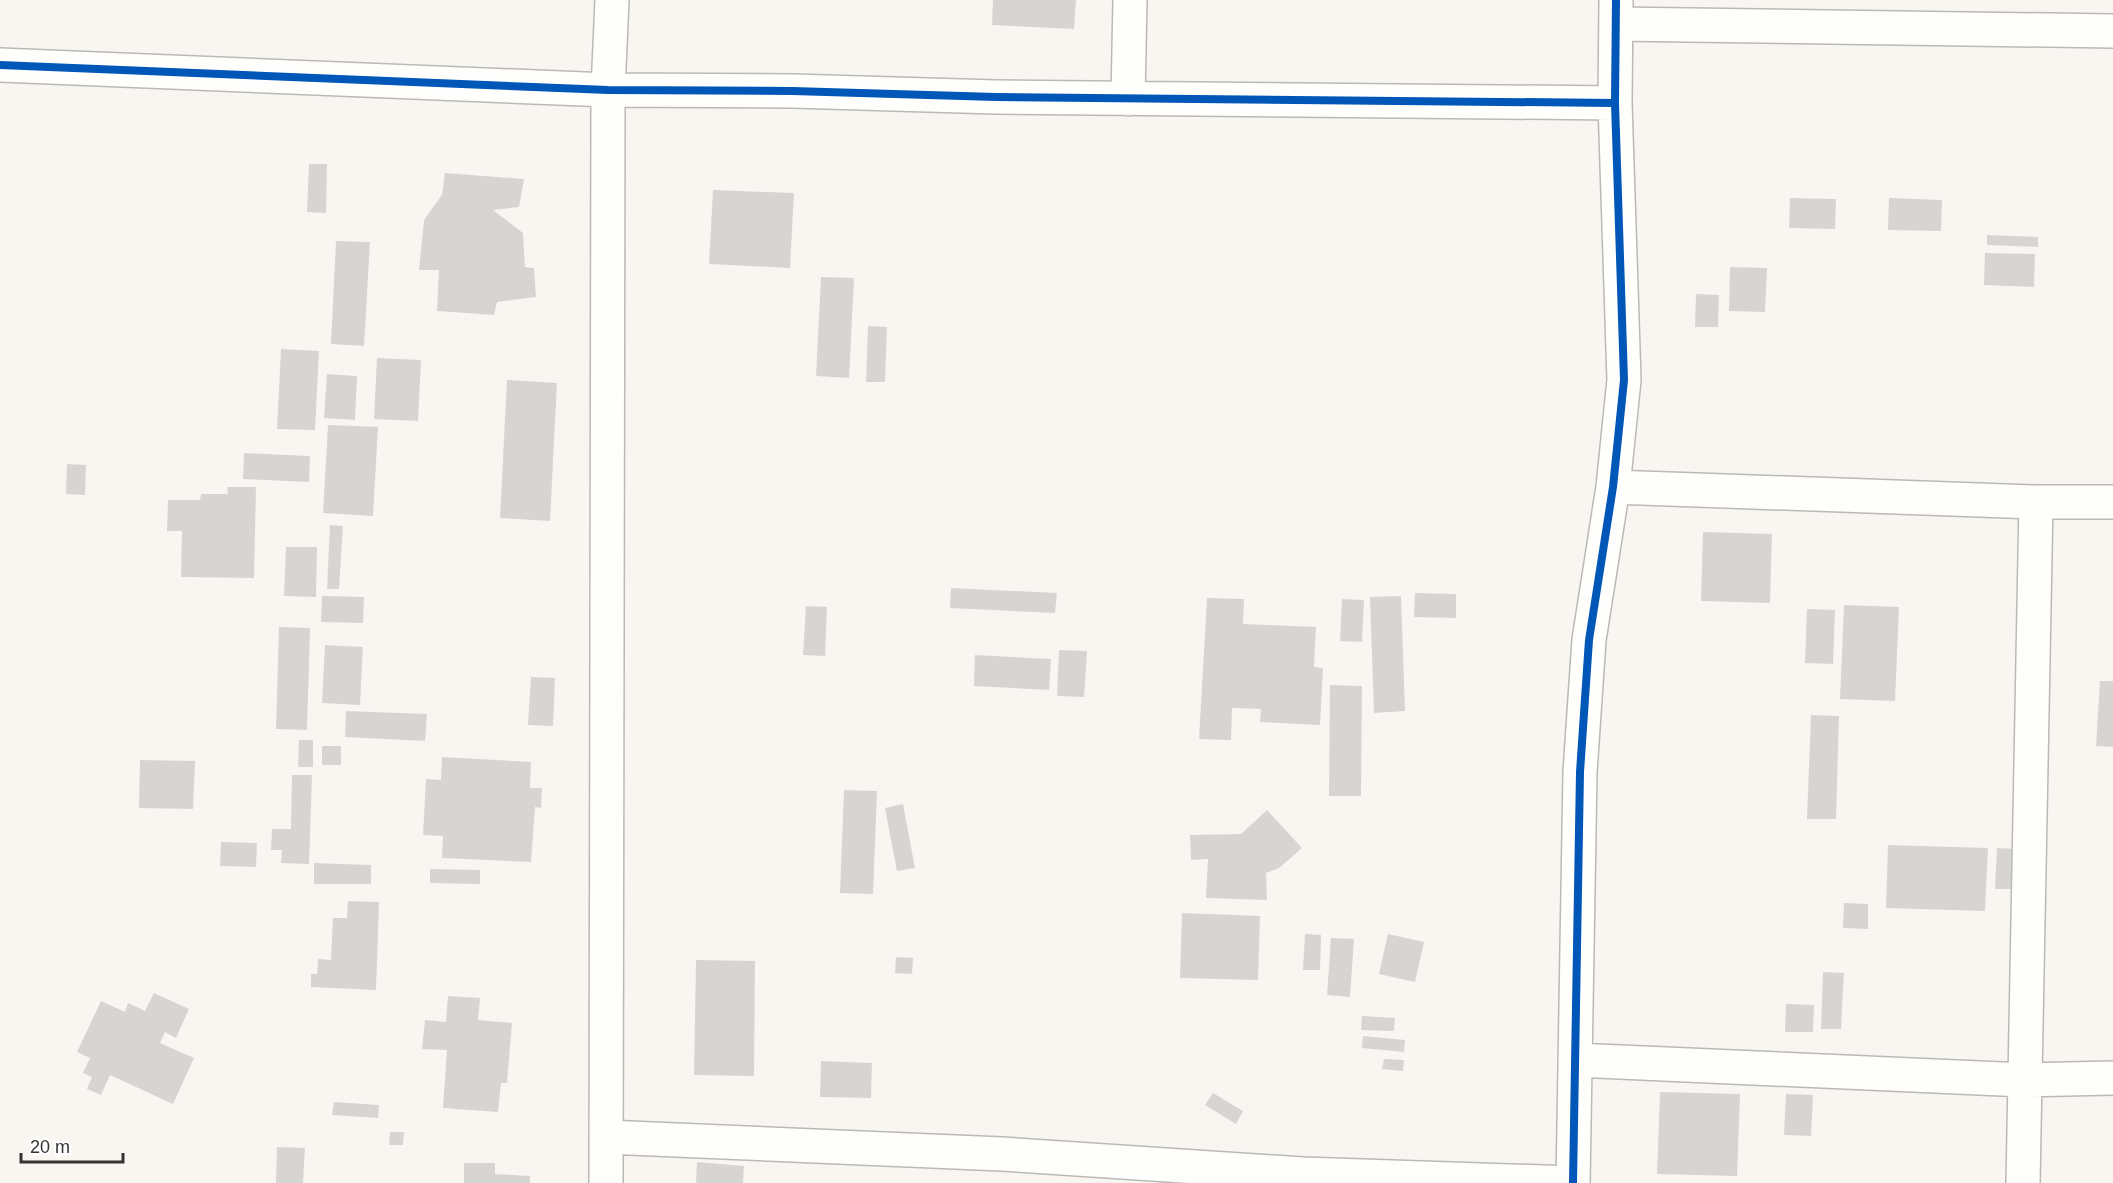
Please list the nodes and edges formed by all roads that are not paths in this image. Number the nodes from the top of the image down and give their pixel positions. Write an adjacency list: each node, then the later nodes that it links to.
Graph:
1 (612, 0): 6 (street)
2 (1130, 0): 7 (street)
3 (1616, 12): 4 (street); 8 (street)
4 (2113, 31)
5 (0, 65): 6 (street)
6 (608, 90): 7 (street); 15 (street)
7 (1128, 99): 8 (street)
8 (1615, 103): 9 (street)
9 (1613, 488): 10 (street); 12 (street)
10 (2036, 502): 11 (street); 14 (street)
11 (2113, 502)
12 (1575, 1060): 14 (street); 17 (street)
13 (2113, 1078): 14 (street)
14 (2024, 1080): 18 (street)
15 (606, 1137): 16 (street); 17 (street)
16 (606, 1183)
17 (1573, 1183)
18 (2024, 1183)

